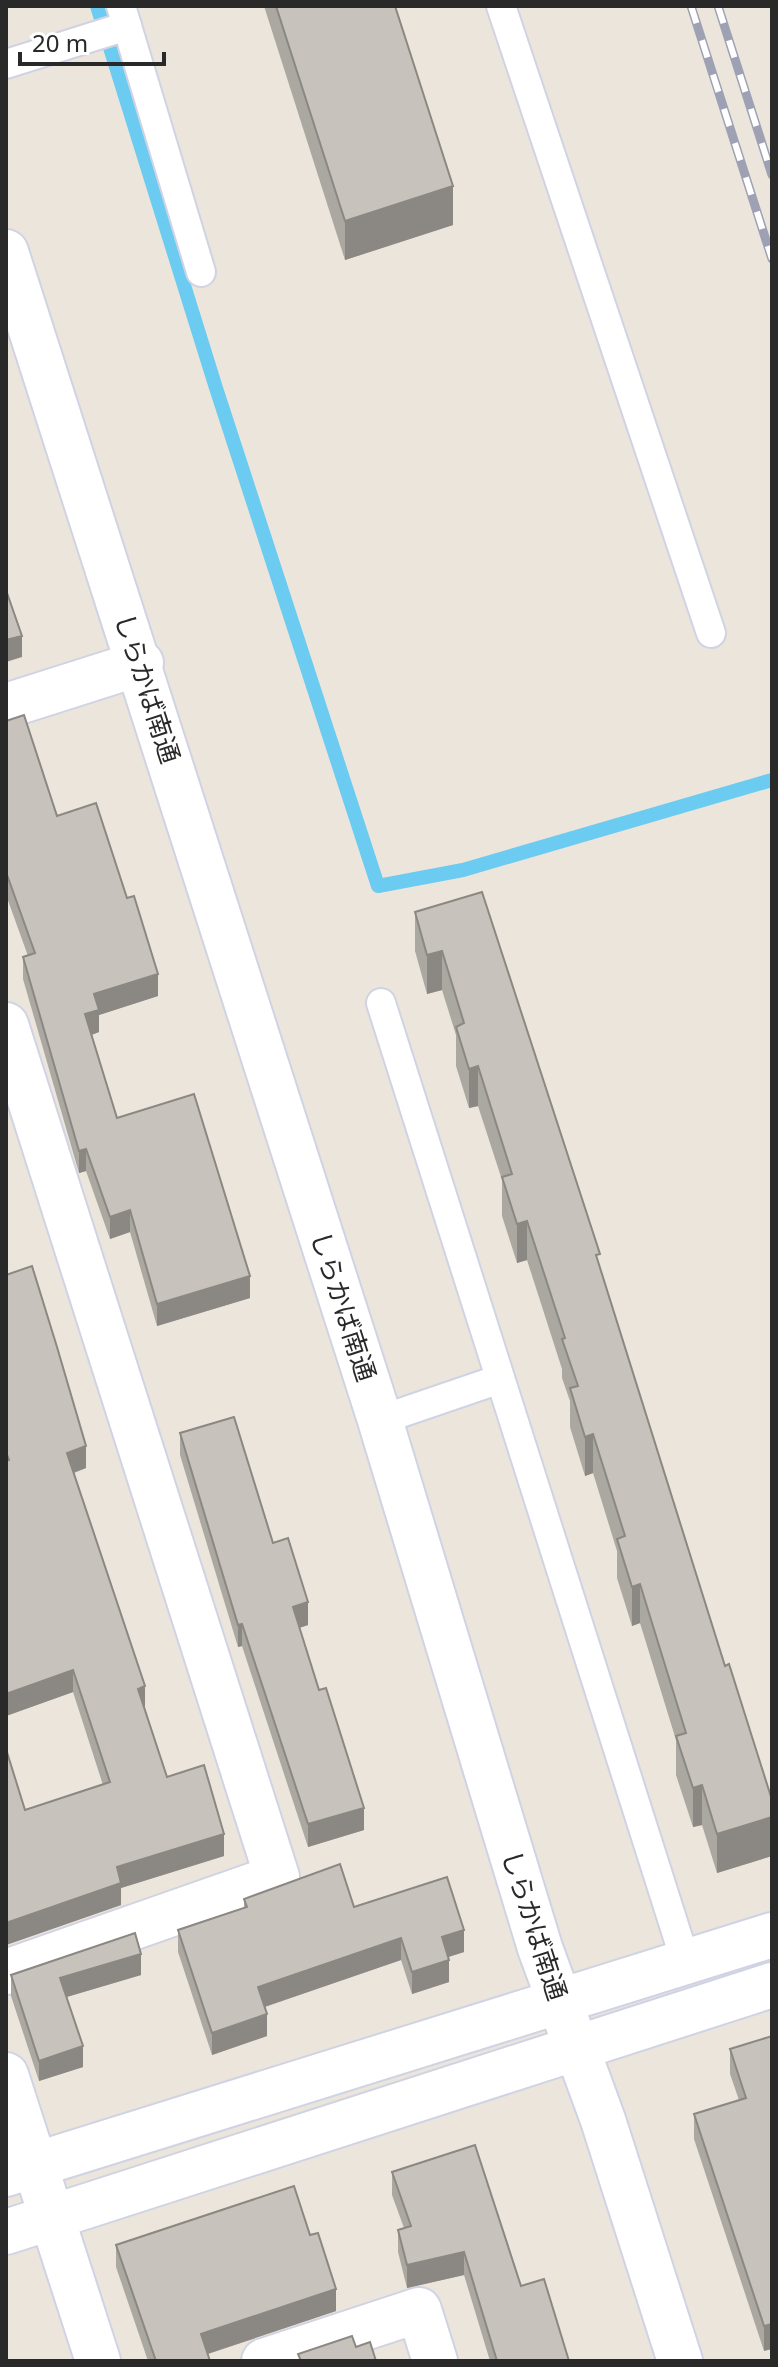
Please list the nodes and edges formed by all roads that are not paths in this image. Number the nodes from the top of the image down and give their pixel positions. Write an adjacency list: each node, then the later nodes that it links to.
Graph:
1 (501, 6): 6 (lane)
2 (124, 16): 3 (lane); 5 (lane)
3 (6, 64)
4 (6, 252): 7 (street, しらかば南通)
5 (201, 272)
6 (711, 633)
7 (141, 663): 8 (street); 12 (street, しらかば南通)
8 (6, 706)
9 (381, 1003): 11 (lane)
10 (6, 1025): 15 (street)
11 (500, 1379): 12 (lane); 14 (lane)
12 (380, 1420): 17 (street, しらかば南通)
13 (772, 1935): 14 (street)
14 (686, 1963): 17 (street)
15 (6, 1972)
16 (772, 1985): 18 (street)
17 (559, 2003): 18 (street, しらかば南通); 20 (street)
18 (575, 2046): 21 (street); 26 (street, しらかば南通)
19 (6, 2075): 20 (street)
20 (20, 2170): 21 (street)
21 (50, 2218): 22 (street); 23 (street)
22 (6, 2232)
23 (98, 2361)
24 (264, 2361): 25 (street)
25 (435, 2361)
26 (680, 2361)

